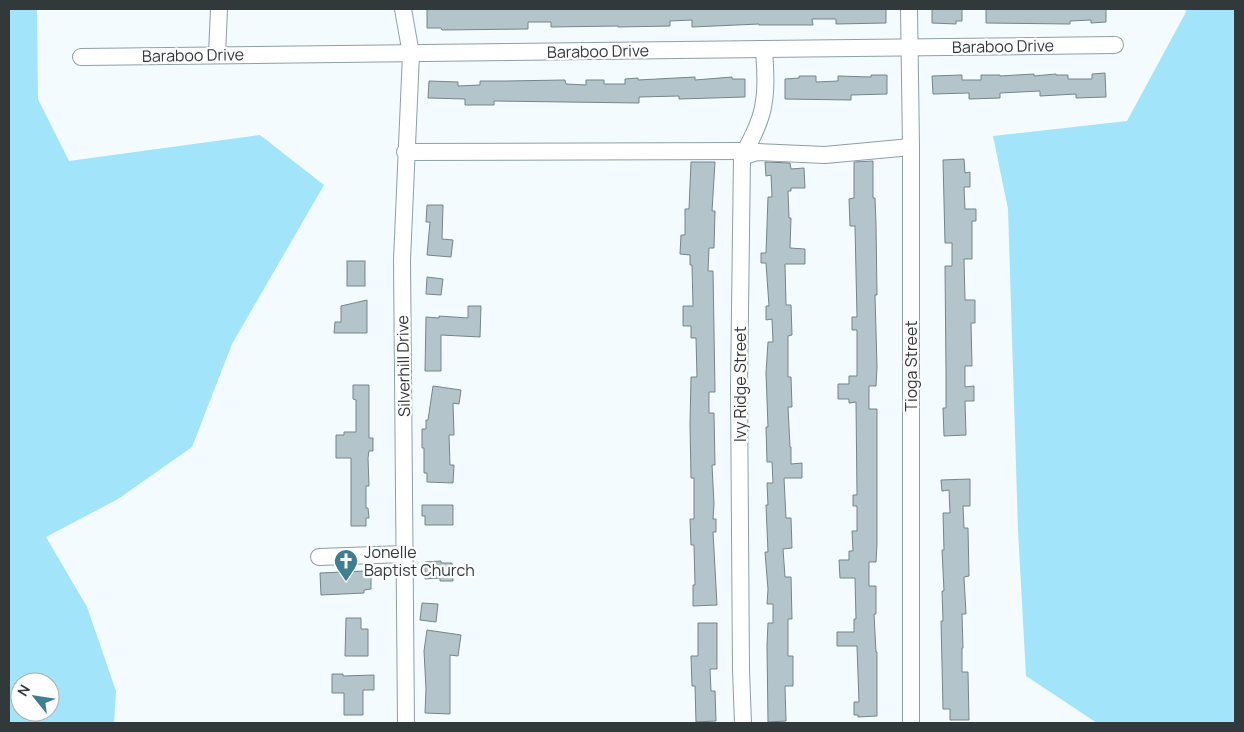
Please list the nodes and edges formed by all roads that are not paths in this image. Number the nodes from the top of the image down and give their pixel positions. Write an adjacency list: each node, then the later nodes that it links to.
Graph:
1 (219, 9): 7 (street)
2 (403, 9): 8 (street, Silverhill Drive)
3 (909, 9): 5 (street, Tioga Street)
4 (1115, 44): 5 (street, Baraboo Drive)
5 (909, 48): 6 (street, Baraboo Drive); 10 (street, Tioga Street)
6 (764, 49): 8 (street, Baraboo Drive); 12 (street, Ivy Ridge Street)
7 (217, 54): 8 (street, Baraboo Drive); 9 (street, Baraboo Drive)
8 (411, 54): 11 (street, Silverhill Drive)
9 (81, 56)
10 (911, 147): 12 (street); 17 (street, Tioga Street)
11 (405, 152): 12 (street); 13 (street, Silverhill Drive)
12 (743, 154): 16 (street, Ivy Ridge Street)
13 (405, 554): 14 (street); 15 (street, Silverhill Drive)
14 (319, 556)
15 (406, 723)
16 (743, 723)
17 (911, 723)

